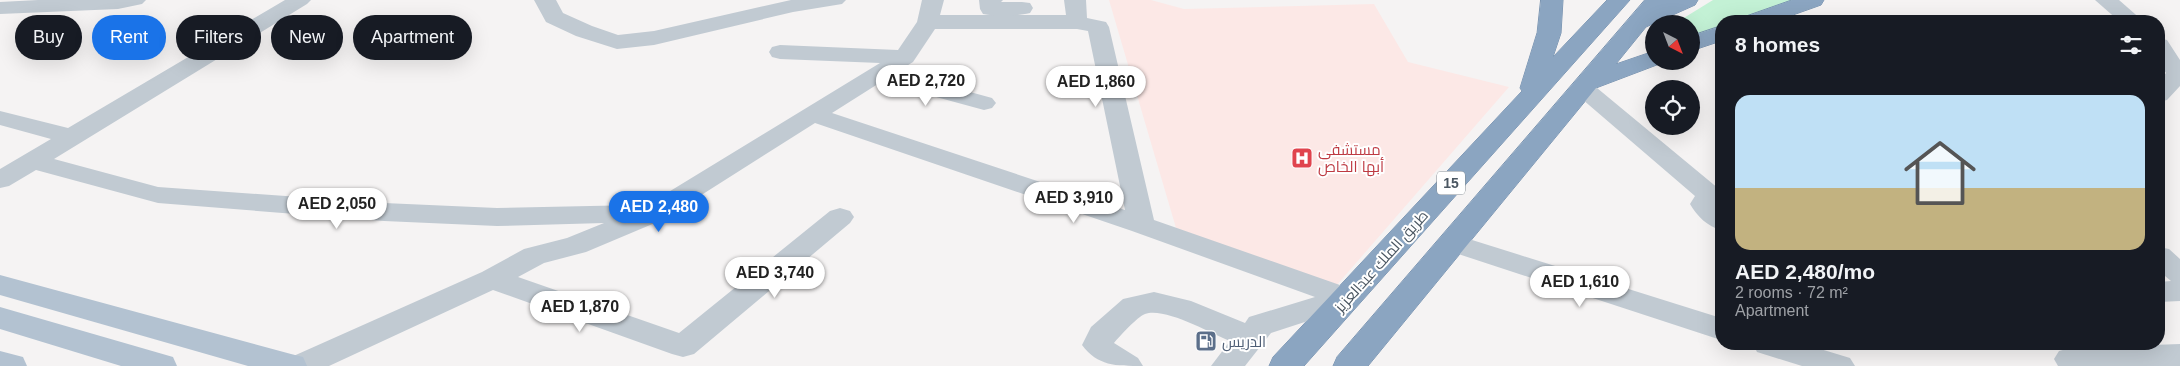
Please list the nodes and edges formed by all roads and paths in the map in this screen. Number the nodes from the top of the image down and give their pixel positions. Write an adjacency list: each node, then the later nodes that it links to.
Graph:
1 (135, 0): 13 (street)
2 (300, 0): 33 (street)
3 (545, 0): 4 (street)
4 (835, 0)
5 (992, 0): 14 (street)
6 (1552, 0): 29 (highway)
7 (1601, 0): 19 (highway)
8 (1619, 0): 19 (highway, طريق الملك عبدالعزيز / 15)
9 (1657, 0): 18 (highway)
10 (1687, 0): 18 (highway)
11 (1813, 0): 16 (highway)
12 (2106, 0): 17 (street)
13 (0, 8)
14 (1076, 10): 15 (street); 39 (street)
15 (930, 11): 24 (street)
16 (1772, 15)
17 (2125, 15)
18 (1636, 23): 27 (highway)
19 (1588, 32): 29 (highway, طريق الملك عبدالعزيز / 15)
20 (1715, 35): 21 (highway)
21 (1700, 41)
22 (780, 52): 24 (street)
23 (2165, 55): 28 (street)
24 (905, 57): 26 (street)
25 (1645, 62): 27 (highway)
26 (879, 74): 30 (street); 31 (street)
27 (1585, 86): 37 (street); 40 (highway)
28 (2165, 89)
29 (1529, 97): 48 (highway, طريق الملك عبدالعزيز / 15)
30 (984, 103)
31 (812, 114): 36 (street); 39 (street)
32 (0, 118): 33 (street)
33 (73, 137): 34 (street)
34 (32, 162): 35 (street); 36 (street)
35 (0, 180)
36 (652, 214): 43 (street)
37 (1715, 215)
38 (840, 217): 43 (street)
39 (1142, 225): 48 (street)
40 (1453, 243): 50 (street); 65 (highway)
41 (2165, 261): 42 (street)
42 (2180, 274)
43 (492, 279): 61 (street)
44 (0, 285): 60 (main road)
45 (2180, 291): 46 (street)
46 (2165, 292)
47 (0, 298): 52 (main road)
48 (1347, 298): 51 (street); 64 (highway, طريق الملك عبدالعزيز / 15)
49 (0, 318): 52 (main road)
50 (1715, 327)
51 (1250, 337): 62 (street); 63 (street)
52 (82, 342): 59 (main road)
53 (1787, 350): 57 (street)
54 (2180, 355): 55 (street)
55 (2070, 359)
56 (0, 363): 58 (main road)
57 (1835, 365)
58 (11, 366)
59 (161, 366)
60 (291, 366)
61 (300, 366)
62 (1127, 366)
63 (1227, 366)
64 (1284, 366)
65 (1349, 366)

